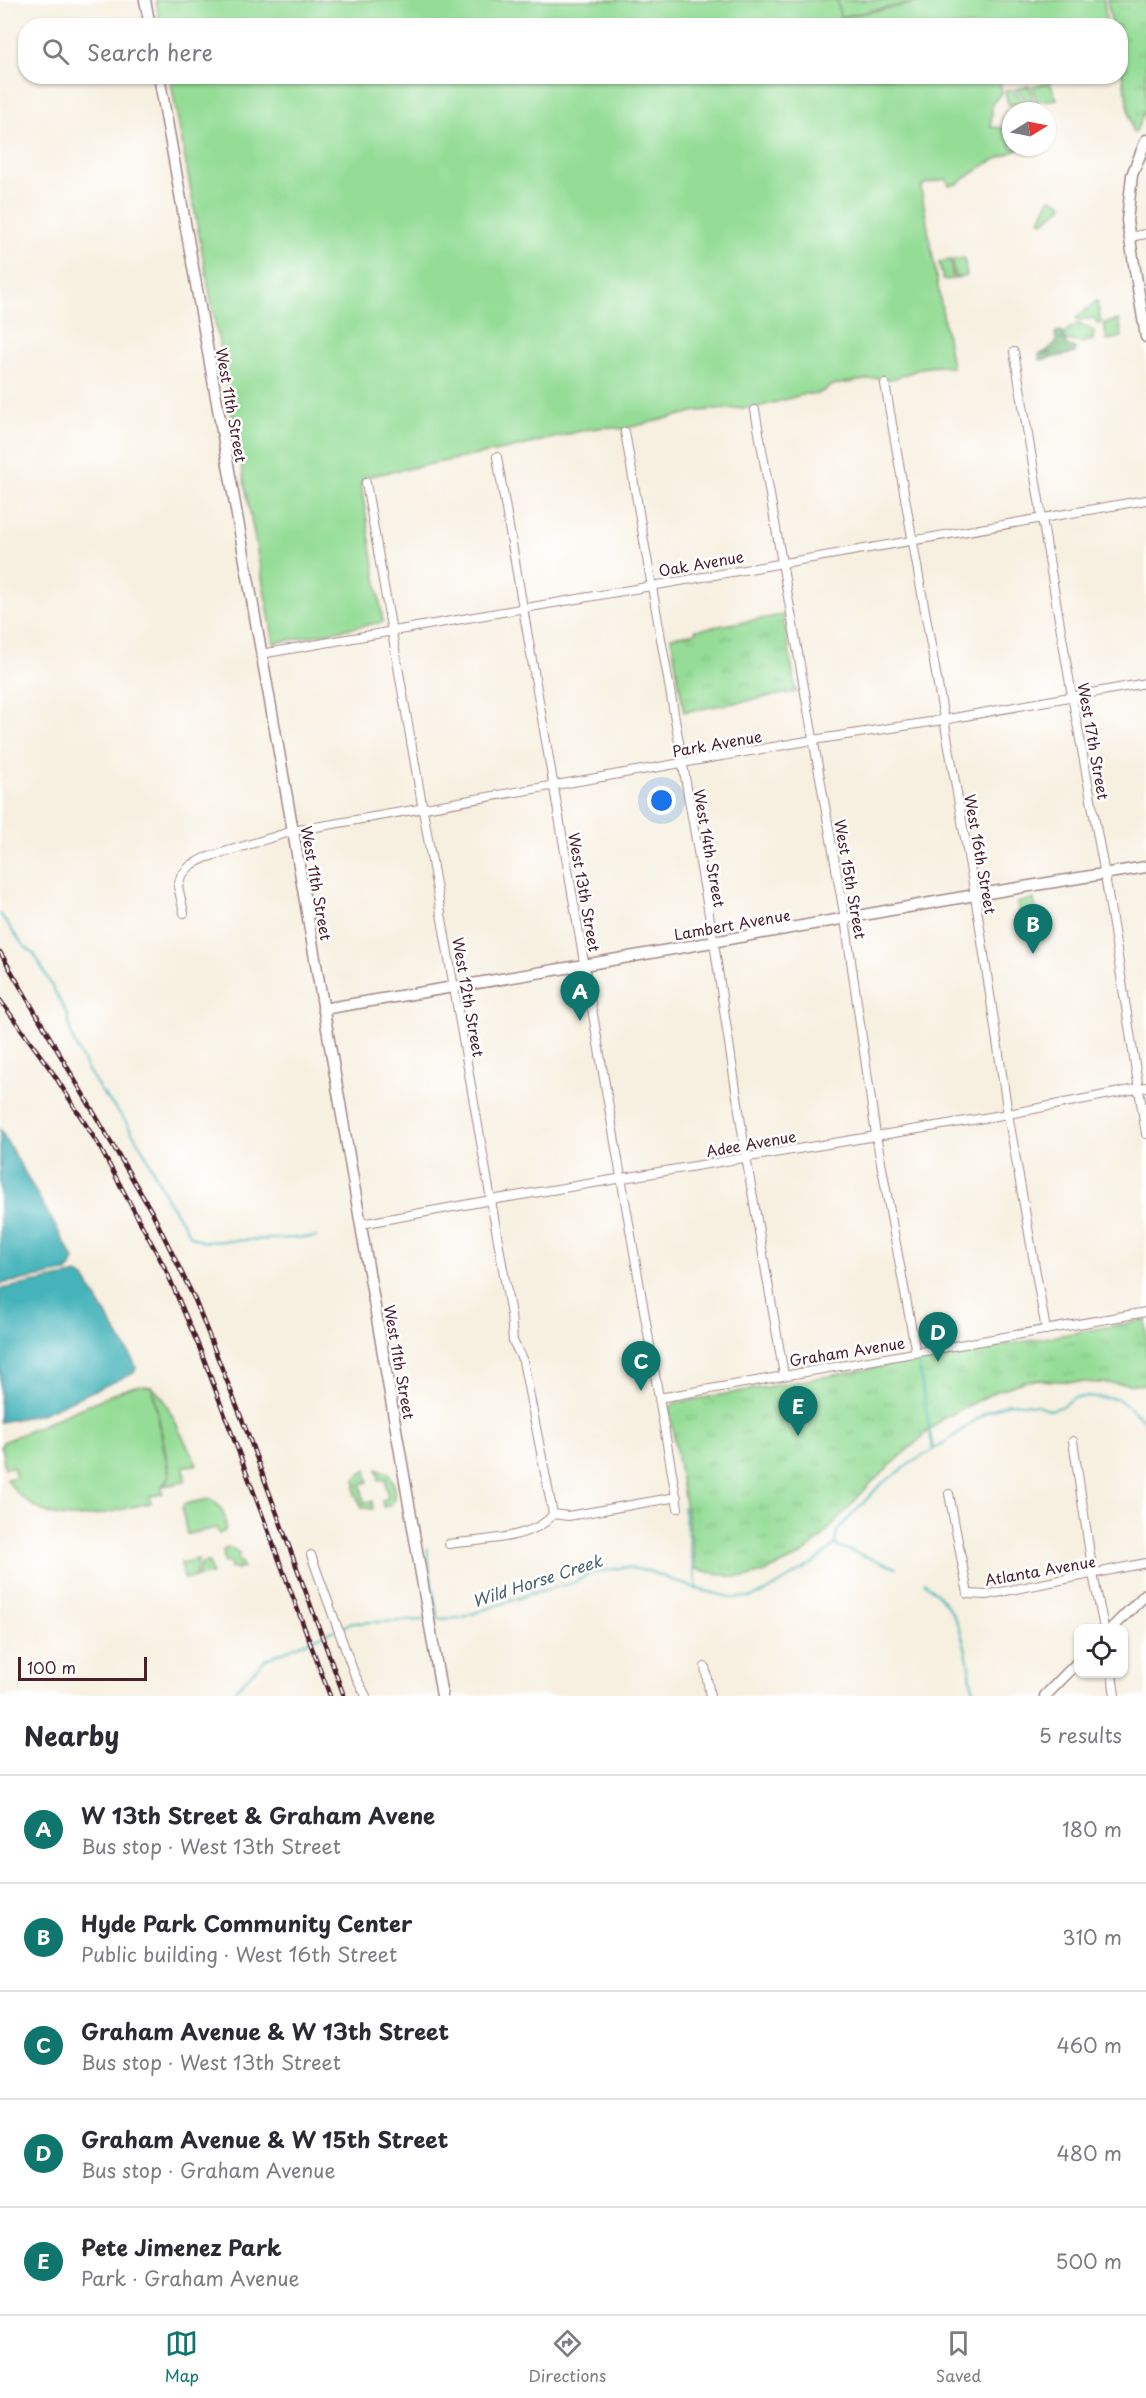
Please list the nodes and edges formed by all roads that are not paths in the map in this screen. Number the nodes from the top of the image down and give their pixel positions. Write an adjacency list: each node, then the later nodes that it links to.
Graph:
1 (145, 0): 2 (street)
2 (148, 18)
3 (160, 84): 21 (street, West 11th Street)
4 (1146, 140): 6 (street)
5 (1146, 234): 6 (street)
6 (1129, 237): 7 (street)
7 (1146, 336)
8 (1014, 352): 15 (street, West 17th Street)
9 (885, 384): 16 (street, West 16th Street)
10 (755, 410): 17 (street, West 15th Street)
11 (625, 432): 18 (street, West 14th Street)
12 (497, 457): 19 (street, West 13th Street)
13 (366, 483): 20 (street, West 12th Street)
14 (1146, 500): 15 (street, Oak Avenue)
15 (1042, 517): 16 (street, Oak Avenue); 23 (street, West 17th Street)
16 (912, 540): 17 (street, Oak Avenue); 24 (street, West 16th Street)
17 (782, 562): 18 (street, Oak Avenue); 25 (street, West 15th Street)
18 (652, 585): 19 (street, Oak Avenue); 26 (street, West 14th Street)
19 (524, 608): 20 (street, Oak Avenue); 27 (street, West 13th Street)
20 (390, 632): 21 (street, Oak Avenue); 28 (street, West 12th Street)
21 (261, 654): 29 (street, West 11th Street)
22 (1146, 683): 23 (street, Park Avenue)
23 (1072, 696): 24 (street, Park Avenue); 31 (street, West 17th Street)
24 (943, 720): 25 (street, Park Avenue); 32 (street, West 16th Street)
25 (813, 740): 26 (street, Park Avenue); 34 (street, West 15th Street)
26 (682, 764): 27 (street, Park Avenue); 35 (street, West 14th Street)
27 (553, 785): 28 (street, Park Avenue); 36 (street, West 13th Street)
28 (422, 809): 29 (street, Park Avenue); 37 (street, West 12th Street)
29 (293, 831): 33 (street, Park Avenue); 38 (street, West 11th Street)
30 (1146, 867): 31 (street, Lambert Avenue)
31 (1105, 875): 32 (street, Lambert Avenue); 39 (street, West 17th Street)
32 (975, 895): 34 (street, Lambert Avenue); 40 (street, West 16th Street)
33 (184, 913)
34 (845, 919): 35 (street, Lambert Avenue); 42 (street, West 15th Street)
35 (714, 943): 36 (street, Lambert Avenue); 43 (street, West 14th Street)
36 (584, 965): 37 (street, Lambert Avenue); 44 (street, West 13th Street)
37 (454, 987): 38 (street, Lambert Avenue); 45 (street, West 12th Street)
38 (323, 1009): 46 (street, West 11th Street)
39 (1142, 1088): 40 (street, Adee Avenue); 41 (street, West 17th Street)
40 (1008, 1114): 42 (street, Adee Avenue); 48 (street, West 16th Street)
41 (1146, 1134)
42 (876, 1135): 43 (street, Adee Avenue); 49 (street, West 15th Street)
43 (746, 1157): 44 (street, Adee Avenue); 50 (street, West 14th Street)
44 (622, 1179): 45 (street, Adee Avenue); 51 (street, West 13th Street)
45 (491, 1200): 46 (street, Adee Avenue); 56 (street, West 12th Street)
46 (361, 1224): 68 (street, West 11th Street)
47 (1146, 1312): 48 (street, Graham Avenue)
48 (1046, 1330): 49 (street, Graham Avenue)
49 (916, 1353): 50 (street, Graham Avenue)
50 (784, 1375): 51 (street, Graham Avenue)
51 (660, 1398): 54 (street, West 13th Street)
52 (1072, 1442): 60 (street)
53 (949, 1494): 60 (street, Atlanta Avenue)
54 (677, 1497): 55 (street, West 13th Street); 56 (street)
55 (678, 1508)
56 (553, 1514): 57 (street)
57 (449, 1544)
58 (311, 1555): 67 (street)
59 (1146, 1563): 60 (street, Atlanta Avenue)
60 (1093, 1574): 62 (street)
61 (1146, 1594): 63 (street)
62 (1103, 1624)
63 (1117, 1624)
64 (705, 1666): 69 (street)
65 (1074, 1666): 70 (street)
66 (1113, 1678): 71 (street)
67 (366, 1696)
68 (442, 1696)
69 (710, 1696)
70 (1045, 1696)
71 (1115, 1696)

